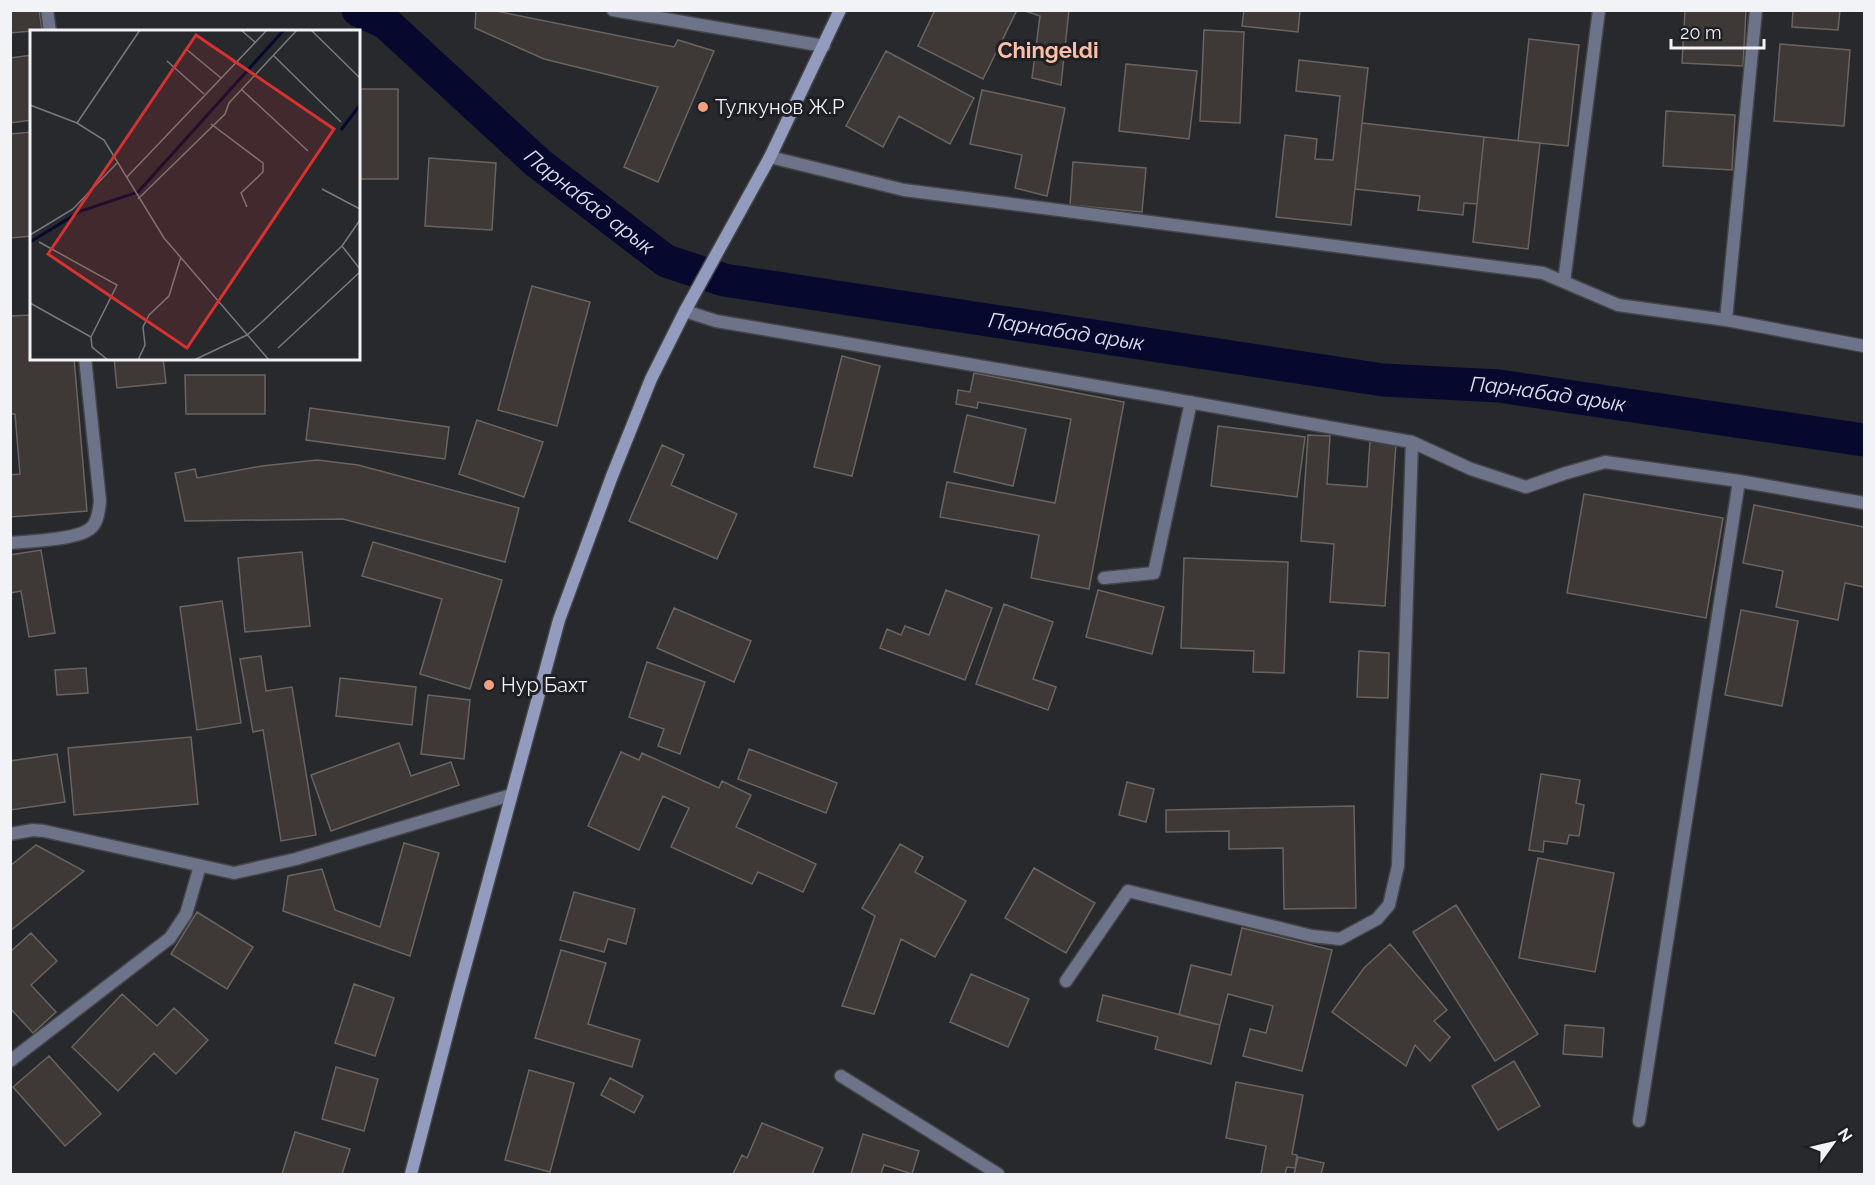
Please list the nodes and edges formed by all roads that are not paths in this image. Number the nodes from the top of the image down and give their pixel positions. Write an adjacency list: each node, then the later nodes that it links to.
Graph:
1 (47, 10): 6 (street)
2 (613, 10): 7 (street)
3 (840, 10): 7 (main road)
4 (1599, 10): 9 (street)
5 (1756, 10): 11 (street)
6 (50, 30)
7 (824, 46): 8 (main road)
8 (770, 157): 9 (street); 10 (main road)
9 (1564, 282): 11 (street)
10 (685, 311): 14 (street); 20 (main road)
11 (1725, 320): 12 (street)
12 (1864, 346)
13 (84, 360): 18 (street)
14 (1191, 402): 15 (street); 19 (street)
15 (1412, 442): 16 (street); 23 (street)
16 (1739, 481): 17 (street); 26 (street)
17 (1864, 503)
18 (10, 543)
19 (1104, 578)
20 (511, 795): 22 (street); 27 (main road)
21 (10, 834): 22 (street)
22 (200, 866): 24 (street)
23 (1066, 981)
24 (10, 1061)
25 (841, 1076): 28 (street)
26 (1639, 1121)
27 (411, 1174)
28 (998, 1174)

